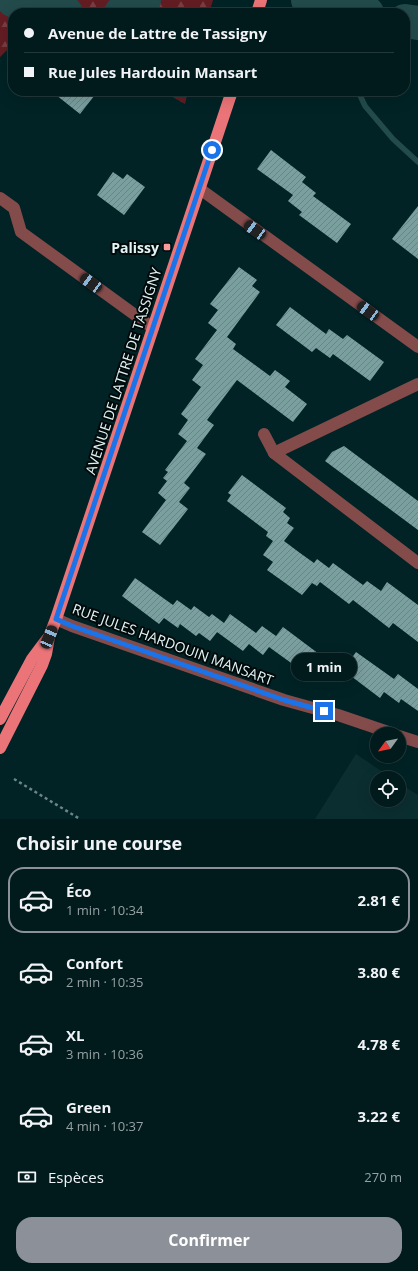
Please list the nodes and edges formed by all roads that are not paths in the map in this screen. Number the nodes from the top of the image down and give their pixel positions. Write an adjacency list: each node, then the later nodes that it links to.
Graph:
1 (230, 96): 2 (main road, AVENUE DE LATTRE DE TASSIGNY)
2 (200, 189): 4 (main road, AVENUE DE LATTRE DE TASSIGNY); 5 (street)
3 (0, 198): 4 (street)
4 (153, 328): 10 (main road, AVENUE DE LATTRE DE TASSIGNY)
5 (418, 347)
6 (418, 384): 8 (street)
7 (264, 434): 8 (street)
8 (274, 453): 9 (street)
9 (418, 563)
10 (56, 619): 11 (main road, AVENUE DE LATTRE DE TASSIGNY); 13 (street, RUE JULES HARDOUIN MANSART)
11 (49, 637): 12 (main road, AVENUE DE LATTRE DE TASSIGNY); 16 (main road, AVENUE DE LATTRE DE TASSIGNY)
12 (0, 719)
13 (373, 727)
14 (406, 738): 15 (street)
15 (418, 742)
16 (0, 748)

